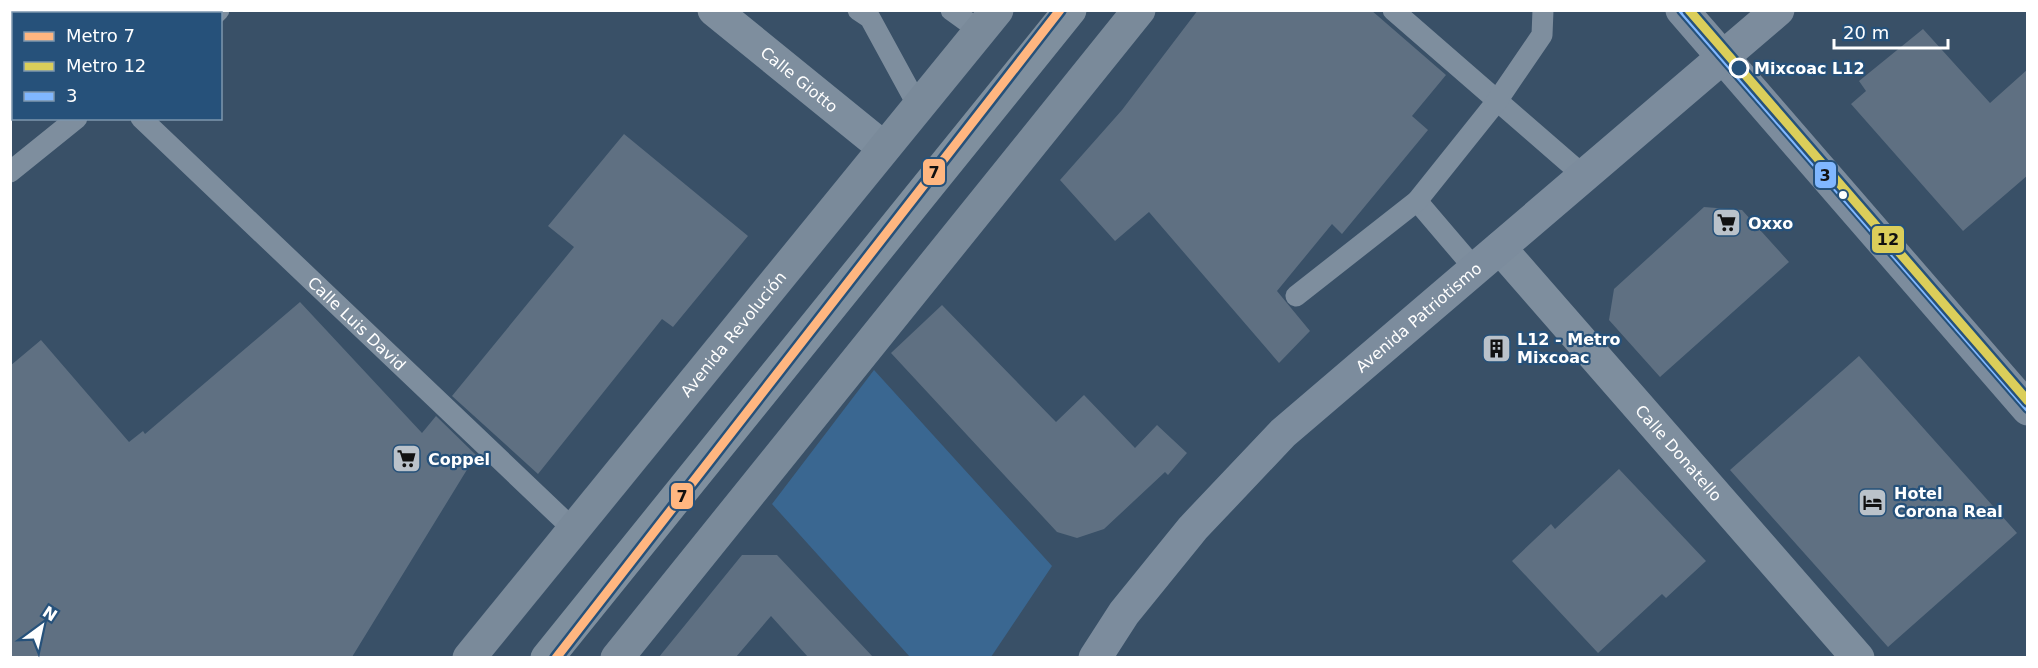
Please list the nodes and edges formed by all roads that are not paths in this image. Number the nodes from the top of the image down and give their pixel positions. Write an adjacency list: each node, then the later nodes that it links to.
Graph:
1 (714, 10): 16 (street, Calle Giotto)
2 (951, 10): 10 (lane)
3 (1070, 10): 26 (highway)
4 (1139, 10): 27 (main road)
5 (1393, 10): 12 (lane)
6 (1543, 10): 12 (lane)
7 (1682, 10): 11 (main road)
8 (1778, 10): 11 (main road, Avenida Patriotismo)
9 (867, 13): 13 (lane)
10 (989, 21): 13 (main road, Avenida Revolución)
11 (1723, 57): 18 (main road, Avenida Patriotismo); 23 (main road)
12 (1497, 101): 18 (lane); 19 (lane)
13 (918, 106): 16 (main road, Avenida Revolución)
14 (75, 120): 17 (lane)
15 (143, 120): 24 (lane, Calle Luis David)
16 (884, 148): 24 (main road, Avenida Revolución)
17 (10, 172)
18 (1584, 176): 20 (main road, Avenida Patriotismo)
19 (1417, 201): 21 (lane); 22 (lane)
20 (1500, 248): 21 (main road, Avenida Patriotismo); 29 (street, Calle Donatello)
21 (1475, 269): 28 (main road, Avenida Patriotismo)
22 (1296, 296)
23 (2028, 409)
24 (574, 530): 25 (main road, Avenida Revolución)
25 (469, 657)
26 (547, 657)
27 (617, 657)
28 (1095, 657)
29 (1858, 657)

